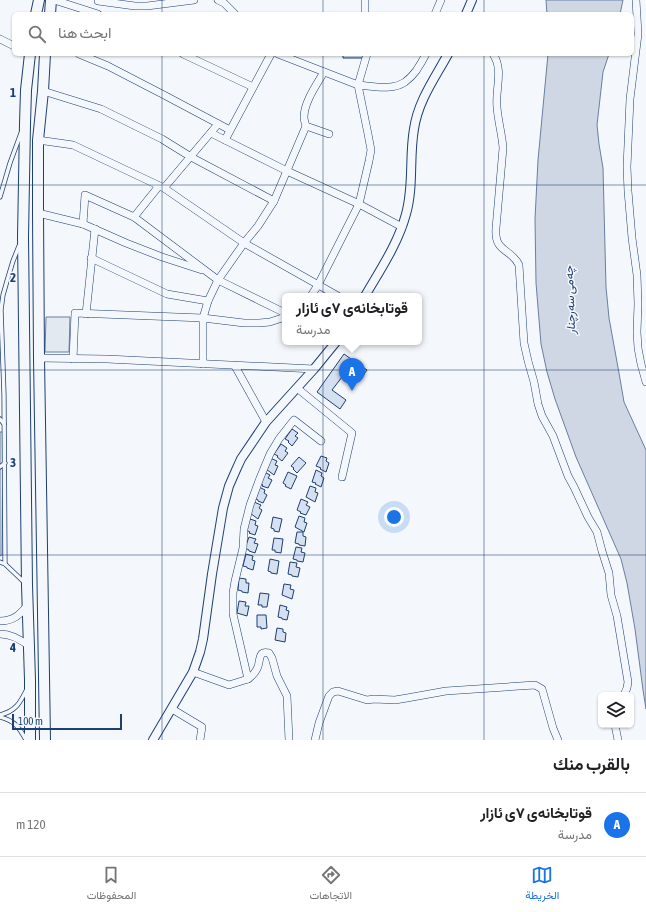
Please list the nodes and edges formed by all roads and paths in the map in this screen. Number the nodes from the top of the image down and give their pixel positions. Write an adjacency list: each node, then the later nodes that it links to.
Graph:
1 (39, 0): 11 (main road)
2 (53, 0): 12 (main road); 13 (street)
3 (194, 0): 10 (street)
4 (218, 0): 15 (street)
5 (365, 0): 16 (street)
6 (440, 0): 17 (street)
7 (472, 0): 18 (street)
8 (636, 0): 74 (street)
9 (98, 1): 10 (street); 14 (street)
10 (162, 2)
11 (36, 12)
12 (50, 12)
13 (94, 12)
14 (97, 12)
15 (233, 12)
16 (365, 12)
17 (436, 12)
18 (467, 12)
19 (0, 39): 20 (street)
20 (12, 45)
21 (30, 56): 35 (main road)
22 (45, 56): 34 (main road)
23 (84, 56): 36 (street)
24 (187, 56): 33 (street)
25 (270, 56): 33 (street)
26 (283, 56): 31 (street)
27 (367, 56): 32 (street)
28 (425, 56): 32 (street)
29 (447, 56): 52 (street)
30 (494, 56): 93 (street)
31 (324, 72): 32 (street); 37 (street)
32 (358, 85): 48 (street)
33 (253, 87): 38 (street)
34 (43, 91): 41 (main road); 43 (street)
35 (25, 124): 46 (lane); 54 (main road)
36 (218, 124): 38 (street); 39 (street)
37 (306, 126): 40 (street); 44 (street)
38 (230, 130): 42 (street)
39 (211, 133): 42 (street); 43 (street)
40 (329, 134)
41 (38, 140): 45 (street); 49 (main road)
42 (225, 140): 44 (street)
43 (191, 157): 45 (street); 47 (street)
44 (287, 172): 47 (street); 48 (street)
45 (162, 187): 50 (street); 55 (street)
46 (0, 197)
47 (274, 201): 55 (street)
48 (359, 204): 52 (street); 59 (street)
49 (38, 214): 51 (street); 69 (main road)
50 (134, 217): 51 (street); 57 (street)
51 (83, 224): 53 (street)
52 (402, 227): 62 (street)
53 (94, 229): 56 (street); 57 (street)
54 (23, 237): 78 (lane); 85 (main road)
55 (244, 243): 58 (street); 59 (street)
56 (91, 258): 63 (street); 65 (street)
57 (208, 272): 58 (street)
58 (218, 280): 63 (street); 64 (street)
59 (318, 286): 60 (street); 61 (street)
60 (313, 293)
61 (332, 293)
62 (367, 293)
63 (208, 301): 66 (street)
64 (282, 312)
65 (86, 314): 66 (street); 70 (street)
66 (203, 318): 67 (street); 71 (street)
67 (282, 318)
68 (334, 345): 73 (street)
69 (39, 358): 70 (street); 99 (main road)
70 (73, 359): 71 (street)
71 (203, 364): 72 (street)
72 (235, 366): 73 (street); 77 (street)
73 (314, 369): 75 (street)
74 (646, 380)
75 (297, 388): 77 (street); 82 (street)
76 (0, 419): 78 (lane)
77 (266, 422): 90 (street)
78 (4, 424): 80 (lane)
79 (320, 441): 91 (street)
80 (5, 463): 81 (lane); 84 (lane)
81 (0, 467)
82 (342, 477)
83 (0, 562): 84 (lane)
84 (5, 564): 85 (lane)
85 (27, 585): 86 (main road)
86 (28, 605): 87 (street); 89 (main road)
87 (0, 621)
88 (0, 634): 89 (street)
89 (30, 646): 92 (main road)
90 (193, 672): 91 (street); 94 (street)
91 (248, 678): 102 (street)
92 (30, 680): 95 (lane); 98 (main road)
93 (625, 692)
94 (172, 709): 100 (street); 101 (street)
95 (0, 716): 97 (lane)
96 (616, 728): 105 (street)
97 (26, 740)
98 (30, 740)
99 (45, 740)
100 (153, 740)
101 (200, 740)
102 (289, 740)
103 (315, 740): 104 (street)
104 (558, 740)
105 (618, 740)

